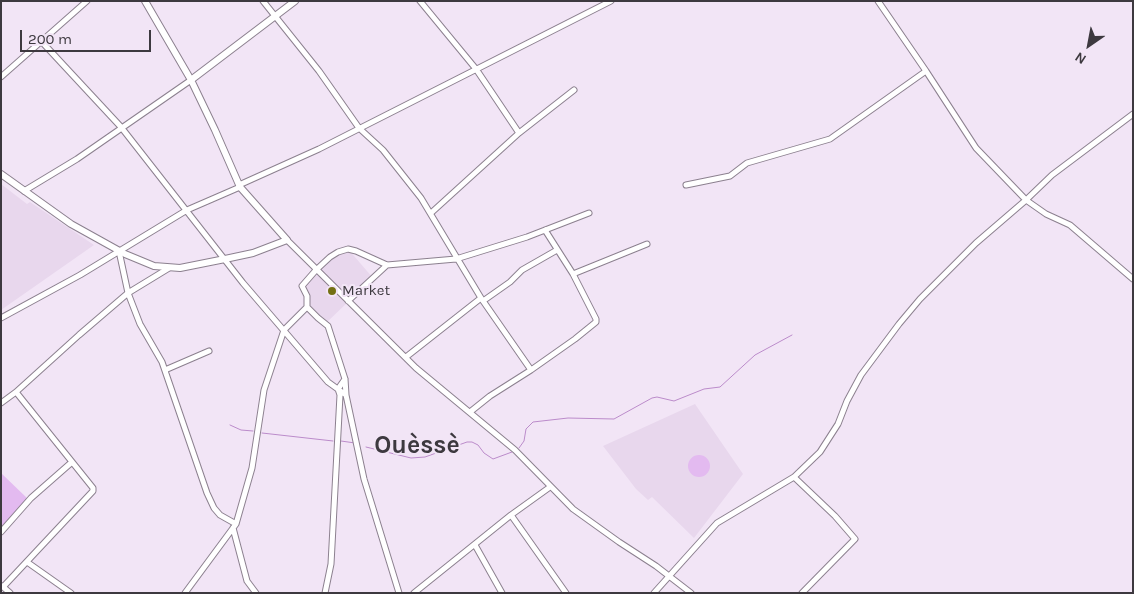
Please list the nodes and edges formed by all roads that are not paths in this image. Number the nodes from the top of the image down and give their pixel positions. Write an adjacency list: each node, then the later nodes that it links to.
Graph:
1 (87, 1): 9 (street)
2 (145, 1): 13 (main road)
3 (263, 1): 8 (street)
4 (295, 1): 8 (main road)
5 (420, 1): 10 (street)
6 (611, 1): 10 (street)
7 (878, 1): 11 (street)
8 (275, 16): 13 (main road); 17 (street)
9 (42, 42): 12 (street); 16 (street)
10 (476, 69): 17 (street); 18 (street)
11 (926, 71): 20 (street); 23 (street)
12 (1, 77)
13 (191, 80): 16 (street); 21 (main road)
14 (574, 90): 18 (street)
15 (1133, 114): 23 (street)
16 (121, 127): 22 (street); 24 (street)
17 (359, 128): 21 (street); 25 (street)
18 (519, 132): 25 (street)
19 (1, 174): 22 (main road)
20 (686, 185)
21 (239, 186): 24 (street); 28 (main road)
22 (24, 190): 31 (main road)
23 (1026, 200): 38 (street); 56 (street)
24 (187, 210): 31 (street); 33 (street)
25 (431, 213): 32 (street)
26 (588, 213): 27 (street)
27 (545, 230): 30 (street); 32 (street)
28 (287, 240): 33 (main road); 36 (street)
29 (647, 244): 37 (street)
30 (557, 250): 37 (street); 40 (street)
31 (119, 251): 35 (main road); 39 (street); 43 (street)
32 (456, 258): 34 (street); 40 (street)
33 (225, 259): 35 (main road); 44 (street)
34 (387, 265): 36 (street); 41 (street)
35 (169, 268): 39 (street)
36 (316, 270): 41 (street); 42 (street)
37 (573, 274): 48 (street)
38 (1133, 279)
39 (128, 293): 47 (street); 51 (street)
40 (482, 300): 46 (street); 48 (street)
41 (348, 301): 46 (street)
42 (307, 307): 44 (street); 49 (street)
43 (1, 318)
44 (284, 330): 50 (street); 59 (street)
45 (209, 350): 47 (street)
46 (406, 357): 54 (street)
47 (164, 370): 59 (street)
48 (531, 370): 54 (street)
49 (345, 379): 50 (street); 52 (street)
50 (338, 389): 52 (street); 69 (street)
51 (16, 392): 53 (street); 55 (street)
52 (346, 395): 70 (street)
53 (1, 403)
54 (470, 412): 57 (street)
55 (72, 462): 60 (street); 62 (street)
56 (794, 477): 63 (street); 76 (street)
57 (550, 486): 58 (street); 63 (street)
58 (511, 515): 61 (street); 73 (street)
59 (235, 526): 67 (street); 68 (street)
60 (1, 532)
61 (474, 545): 71 (street); 72 (street)
62 (27, 562): 64 (street); 66 (street)
63 (669, 575): 74 (street); 75 (street)
64 (2, 586): 65 (street)
65 (10, 593)
66 (71, 593)
67 (185, 593)
68 (256, 593)
69 (325, 593)
70 (400, 593)
71 (414, 593)
72 (502, 593)
73 (566, 593)
74 (654, 593)
75 (691, 593)
76 (802, 593)

